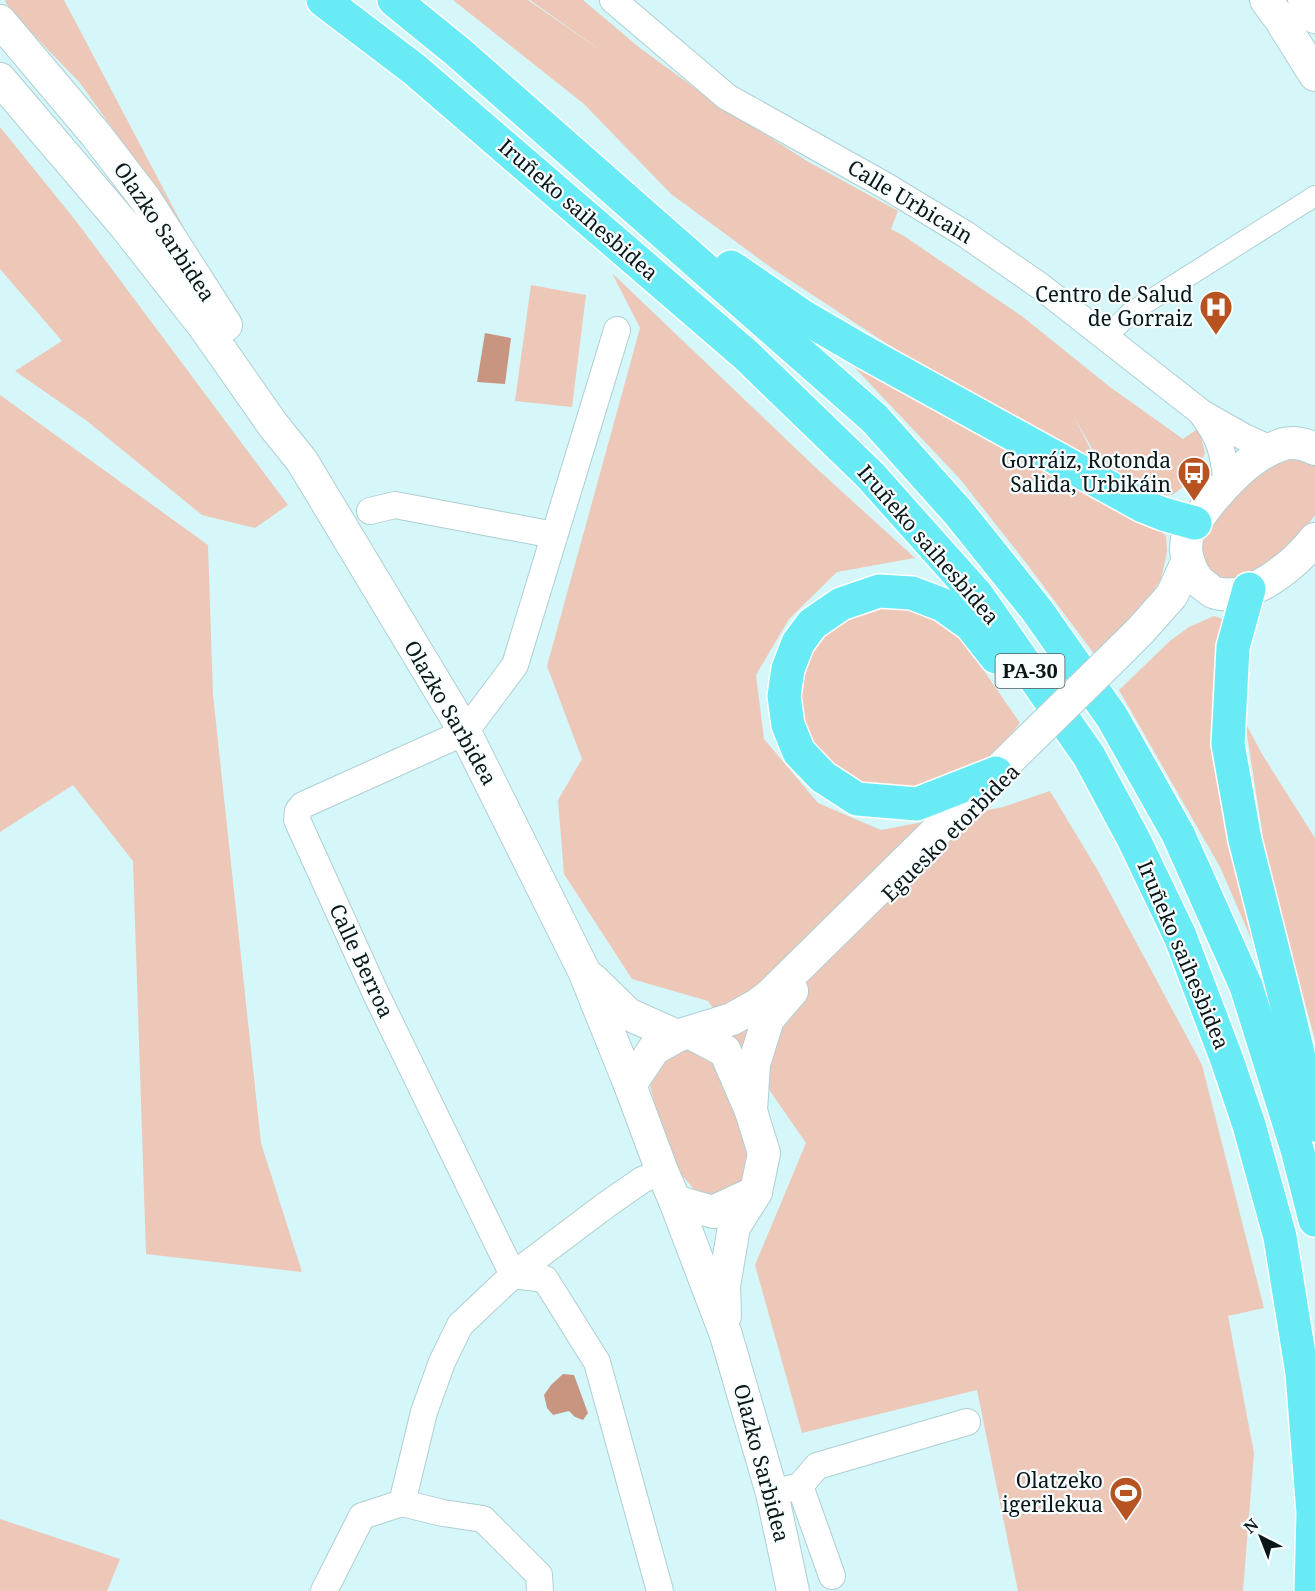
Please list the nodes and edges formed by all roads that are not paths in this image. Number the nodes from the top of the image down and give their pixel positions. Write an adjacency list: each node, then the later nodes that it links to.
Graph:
1 (323, 0): 32 (highway, Iruñeko saihesbidea / PA-30)
2 (394, 0): 8 (highway, Iruñeko saihesbidea / PA-30)
3 (613, 0): 13 (street, Calle Urbicain)
4 (1266, 0): 9 (street)
5 (1304, 0): 6 (street)
6 (1315, 17)
7 (0, 21): 17 (street, Olazko Sarbidea)
8 (458, 51): 20 (highway); 39 (highway, Iruñeko saihesbidea / PA-30)
9 (1315, 75)
10 (0, 79): 17 (street, Olazko Sarbidea)
11 (1315, 196): 13 (street)
12 (617, 330): 21 (street)
13 (1107, 337): 14 (street, Calle Urbicain)
14 (1202, 413): 16 (street, Calle Urbicain); 18 (street, Calle Urbicain)
15 (1315, 423): 16 (street)
16 (1291, 447): 18 (street)
17 (302, 461): 27 (street, Olazko Sarbidea)
18 (1227, 483): 20 (street)
19 (370, 511): 21 (street)
20 (1195, 523): 23 (street)
21 (554, 535): 27 (street)
22 (1312, 546): 24 (street)
23 (1188, 560): 25 (street); 26 (street, Eguesko etorbidea)
24 (1249, 589): 25 (street); 35 (highway)
25 (1213, 593): 26 (street, Eguesko etorbidea)
26 (1125, 653): 28 (street, Eguesko etorbidea, bridge)
27 (465, 732): 30 (street, Olazko Sarbidea); 40 (street, Calle Berroa)
28 (1025, 751): 29 (street, Eguesko etorbidea); 34 (street, Eguesko etorbidea)
29 (996, 773): 31 (street, Eguesko etorbidea); 32 (highway)
30 (584, 971): 31 (street, Olazko Sarbidea); 33 (street, Olazko Sarbidea)
31 (684, 1034): 33 (street); 34 (street)
32 (1227, 1060): 50 (highway, Iruñeko saihesbidea / PA-30)
33 (630, 1085): 36 (street)
34 (752, 1111): 37 (street)
35 (1315, 1125)
36 (662, 1171): 38 (street); 40 (street)
37 (756, 1192): 38 (street); 41 (street, Olazko Sarbidea)
38 (675, 1201): 41 (street, Olazko Sarbidea)
39 (1315, 1220)
40 (513, 1275): 44 (street); 48 (street)
41 (726, 1335): 43 (street, Olazko Sarbidea)
42 (967, 1422): 43 (street)
43 (786, 1490): 45 (street); 49 (street, Olazko Sarbidea)
44 (402, 1503): 46 (street); 47 (street)
45 (832, 1576)
46 (324, 1591)
47 (540, 1591)
48 (660, 1591)
49 (793, 1591)
50 (1311, 1591)

